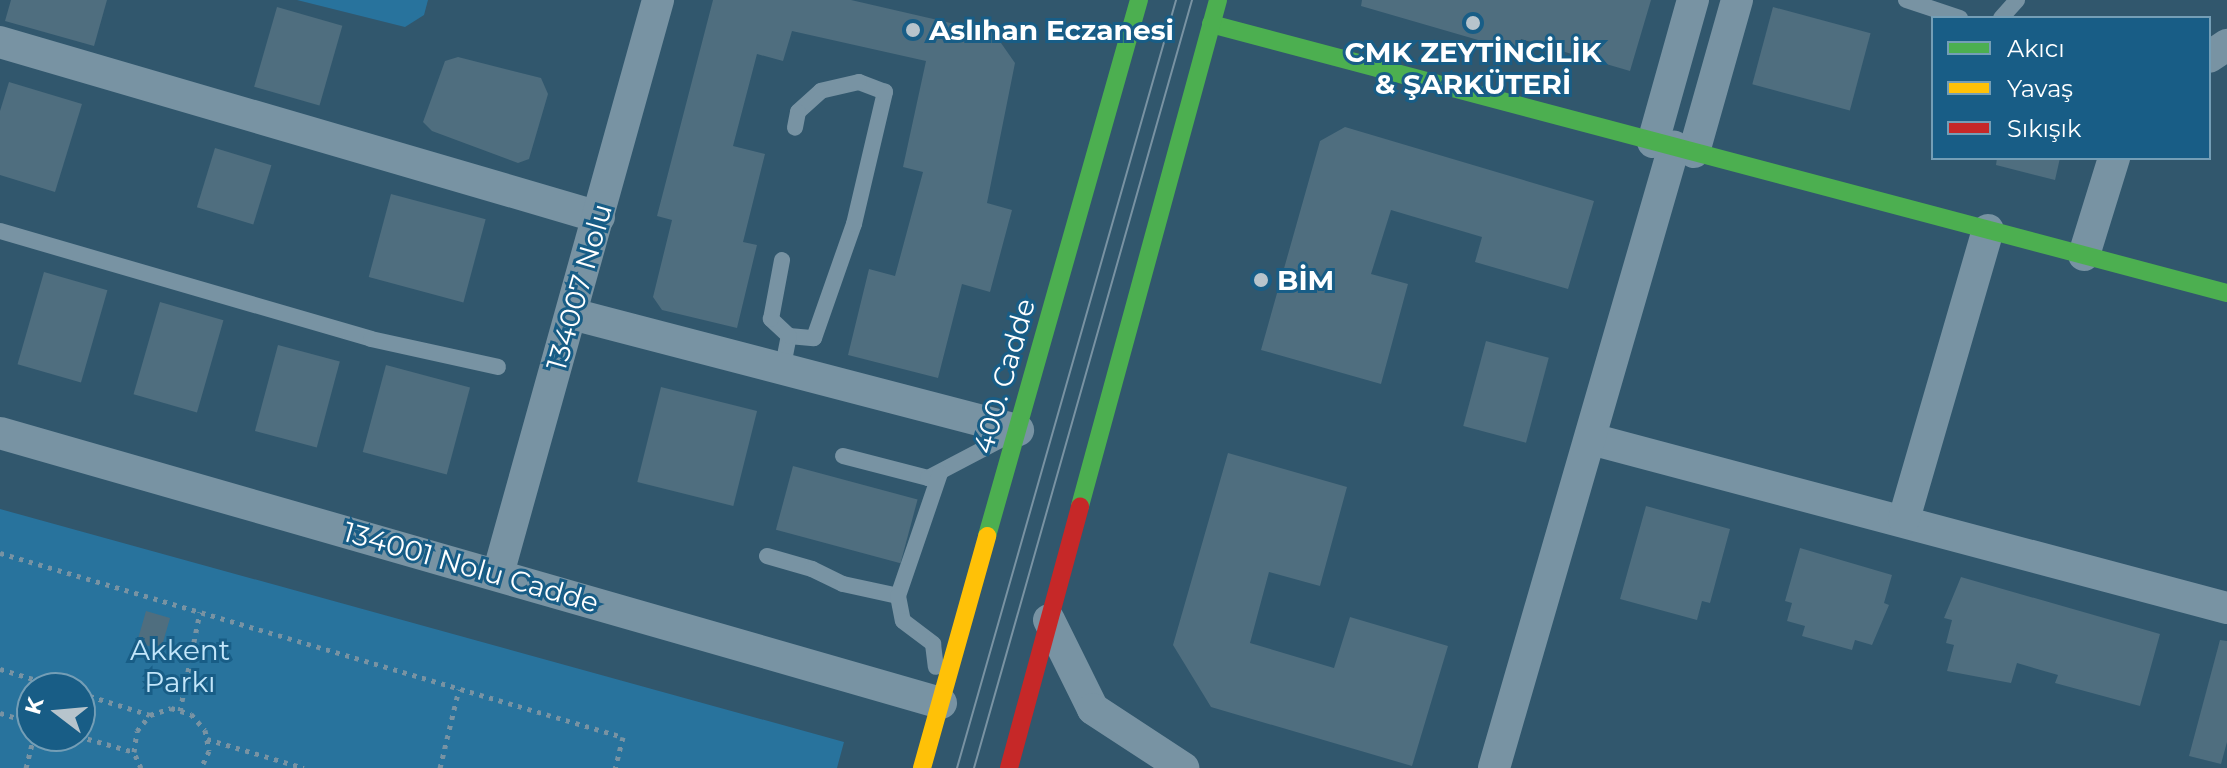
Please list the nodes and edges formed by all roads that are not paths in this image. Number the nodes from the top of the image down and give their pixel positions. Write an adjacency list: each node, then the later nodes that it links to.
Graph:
1 (658, 0): 16 (street, 134007 Nolu)
2 (1118, 0): 8 (main road)
3 (1218, 0): 11 (main road)
4 (1693, 0): 14 (street)
5 (1737, 0): 14 (street)
6 (1906, 0): 9 (lane)
7 (2017, 0): 10 (lane)
8 (1138, 3): 26 (main road, 400. Cadde)
9 (1954, 16)
10 (2003, 16)
11 (1211, 24): 14 (main road); 36 (main road)
12 (0, 42): 16 (street)
13 (795, 128): 23 (lane)
14 (1673, 147): 17 (main road); 28 (street)
15 (2113, 160): 19 (street)
16 (599, 217): 22 (street, 134007 Nolu)
17 (1988, 230): 19 (main road); 31 (street)
18 (0, 231): 24 (lane)
19 (2084, 255): 21 (main road)
20 (782, 260): 23 (lane)
21 (2227, 293)
22 (572, 314): 25 (street); 33 (street, 134007 Nolu)
23 (789, 336): 25 (lane)
24 (498, 367)
25 (782, 371): 26 (street)
26 (1018, 430): 30 (lane); 37 (main road, 400. Cadde)
27 (0, 433): 33 (street, 134001 Nolu Cadde)
28 (1591, 439): 31 (street); 41 (street)
29 (843, 456): 30 (lane)
30 (940, 473): 34 (lane)
31 (1904, 519): 35 (street)
32 (767, 556): 34 (lane)
33 (498, 574): 37 (street, 134001 Nolu Cadde)
34 (898, 596): 37 (lane)
35 (2227, 608)
36 (1049, 620): 39 (main road); 40 (street)
37 (941, 703): 38 (main road, 400. Cadde)
38 (922, 768)
39 (1009, 768)
40 (1181, 768)
41 (1494, 768)

